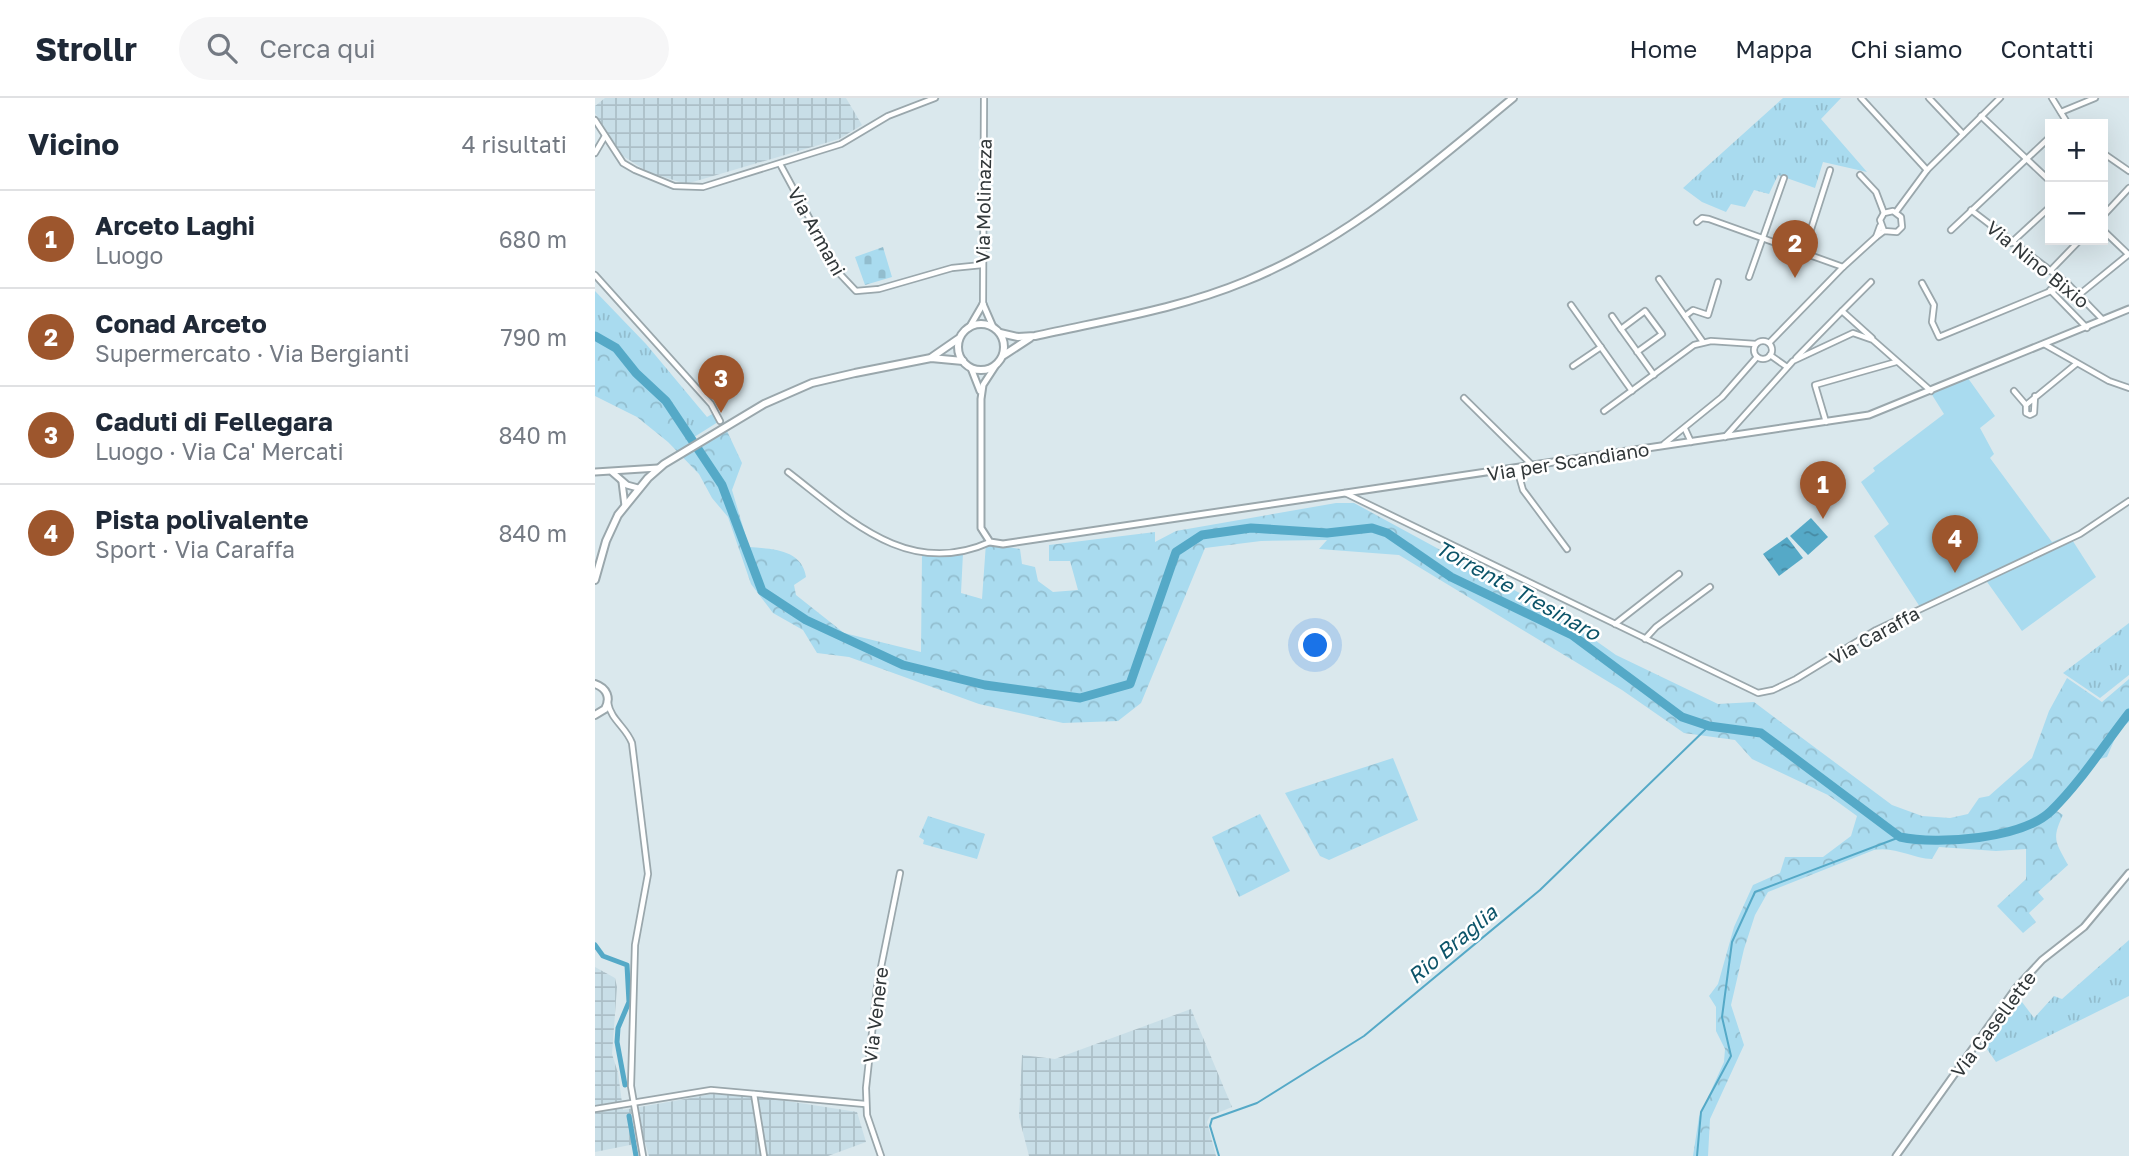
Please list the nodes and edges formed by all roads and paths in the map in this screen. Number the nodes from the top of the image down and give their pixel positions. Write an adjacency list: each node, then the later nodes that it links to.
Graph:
1 (935, 98): 19 (street, Via Armani)
2 (985, 98): 41 (street, Via Molinazza)
3 (1513, 98): 65 (main road)
4 (1861, 98): 21 (street)
5 (1929, 98): 13 (street)
6 (1999, 98): 10 (street)
7 (2052, 98): 9 (street)
8 (2095, 98): 9 (street)
9 (2061, 112): 11 (street)
10 (1981, 116): 13 (street); 18 (street)
11 (2064, 119)
12 (595, 120): 14 (street, Via Armani)
13 (1963, 134): 21 (street)
14 (605, 136): 16 (street); 19 (street, Via Armani)
15 (2045, 142): 18 (street)
16 (595, 153)
17 (2108, 157): 22 (street)
18 (2027, 158): 24 (street); 27 (street)
19 (780, 164): 41 (street, Via Armani)
20 (1830, 170): 39 (street)
21 (1927, 170): 29 (street)
22 (2129, 171)
23 (1860, 175): 31 (street)
24 (2045, 176)
25 (1784, 178): 36 (street)
26 (2129, 188): 28 (street)
27 (1971, 210): 34 (street); 37 (street, Via Nino Bixio)
28 (2108, 211)
29 (1896, 212): 31 (street); 33 (street)
30 (2045, 212): 37 (street)
31 (1884, 213): 33 (street)
32 (1697, 222): 36 (street)
33 (1882, 229): 42 (street)
34 (1951, 230)
35 (2108, 235): 40 (street)
36 (1763, 238): 39 (street); 45 (street)
37 (2011, 243): 43 (street, Via Nino Bixio)
38 (2075, 245): 43 (street)
39 (1804, 251): 42 (street)
40 (2129, 254): 52 (street)
41 (982, 265): 53 (street, Via Molinazza)
42 (1843, 267): 69 (street)
43 (2050, 271): 50 (street, Via Nino Bixio)
44 (595, 275): 97 (street)
45 (1749, 277)
46 (1659, 279): 58 (street)
47 (1718, 282): 58 (street)
48 (1871, 282): 56 (street)
49 (1922, 284): 51 (street)
50 (2068, 284): 51 (street); 52 (street, Via Nino Bixio)
51 (2050, 290): 62 (street)
52 (2080, 294): 59 (street, Via Nino Bixio)
53 (983, 304): 60 (street, Via Molinazza); 61 (street)
54 (1571, 305): 72 (street)
55 (2129, 309): 59 (street, Via per Scandiano)
56 (1842, 310): 67 (street); 79 (street)
57 (1612, 316): 63 (street)
58 (1685, 316): 68 (street)
59 (2103, 320): 62 (street, Via per Scandiano)
60 (993, 327): 61 (main road); 64 (main road)
61 (969, 328): 66 (main road)
62 (2088, 328): 71 (street, Via per Scandiano)
63 (1621, 329): 73 (street); 73 (street)
64 (1000, 333): 65 (main road); 75 (main road)
65 (1035, 336): 75 (main road)
66 (960, 338): 77 (main road); 78 (main road)
67 (1873, 340): 79 (street); 80 (street)
68 (1703, 342): 70 (street); 86 (street)
69 (1769, 343): 70 (street); 74 (street)
70 (1756, 344): 76 (street)
71 (2044, 344): 81 (street); 90 (street, Via per Scandiano)
72 (1601, 347): 83 (street); 88 (street)
73 (1637, 352): 86 (street)
74 (1770, 355): 76 (street); 84 (street)
75 (1003, 356): 82 (main road)
76 (1757, 356): 98 (street)
77 (931, 358): 78 (main road); 97 (main road)
78 (964, 361): 85 (main road)
79 (1793, 361): 84 (street)
80 (1896, 362): 90 (street); 96 (street)
81 (2076, 363): 87 (street); 91 (street)
82 (996, 365): 85 (main road); 93 (street)
83 (1573, 366)
84 (1787, 367): 99 (street)
85 (971, 368): 93 (street)
86 (1654, 375): 88 (street)
87 (2129, 388)
88 (1632, 391): 95 (street)
89 (2014, 391): 94 (street)
90 (1932, 392): 96 (street, Via per Scandiano)
91 (2035, 397): 94 (street); 94 (street)
92 (1464, 398): 102 (street)
93 (981, 399): 113 (street)
94 (2025, 405)
95 (1604, 411)
96 (1826, 422): 99 (street, Via per Scandiano)
97 (722, 425): 103 (main road)
98 (1685, 429): 100 (street); 101 (street)
99 (1725, 437): 100 (street, Via per Scandiano)
100 (1691, 442): 101 (street, Via per Scandiano)
101 (1661, 447): 102 (street, Via per Scandiano)
102 (1534, 467): 104 (street, Via per Scandiano)
103 (659, 468): 106 (street); 109 (main road)
104 (1517, 470): 110 (street, Via per Scandiano); 114 (street)
105 (595, 472): 106 (street)
106 (612, 472): 108 (street)
107 (788, 472): 113 (street, Via per Scandiano)
108 (622, 482): 109 (street); 112 (street)
109 (638, 488): 112 (main road)
110 (1345, 493): 113 (street, Via per Scandiano); 118 (street, Via Caraffa)
111 (2129, 501): 119 (street, Via Caraffa)
112 (625, 506): 116 (main road)
113 (990, 542)
114 (1567, 549)
115 (1679, 574): 118 (street)
116 (595, 580)
117 (1710, 587): 119 (street)
118 (1615, 624): 119 (street, Via Caraffa)
119 (1645, 639)
120 (595, 676): 121 (main road)
121 (597, 684): 122 (main road)
122 (608, 702): 123 (main road); 124 (street)
123 (597, 715): 124 (street)
124 (613, 718): 128 (street)
125 (900, 873): 129 (street, Via Venere)
126 (2129, 873): 134 (street, Via Casellette)
127 (754, 1094): 128 (street); 129 (street); 132 (street)
128 (633, 1101): 130 (street); 131 (street)
129 (865, 1104): 133 (street, Via Venere)
130 (595, 1109)
131 (643, 1156)
132 (764, 1156)
133 (881, 1156)
134 (1896, 1156)

